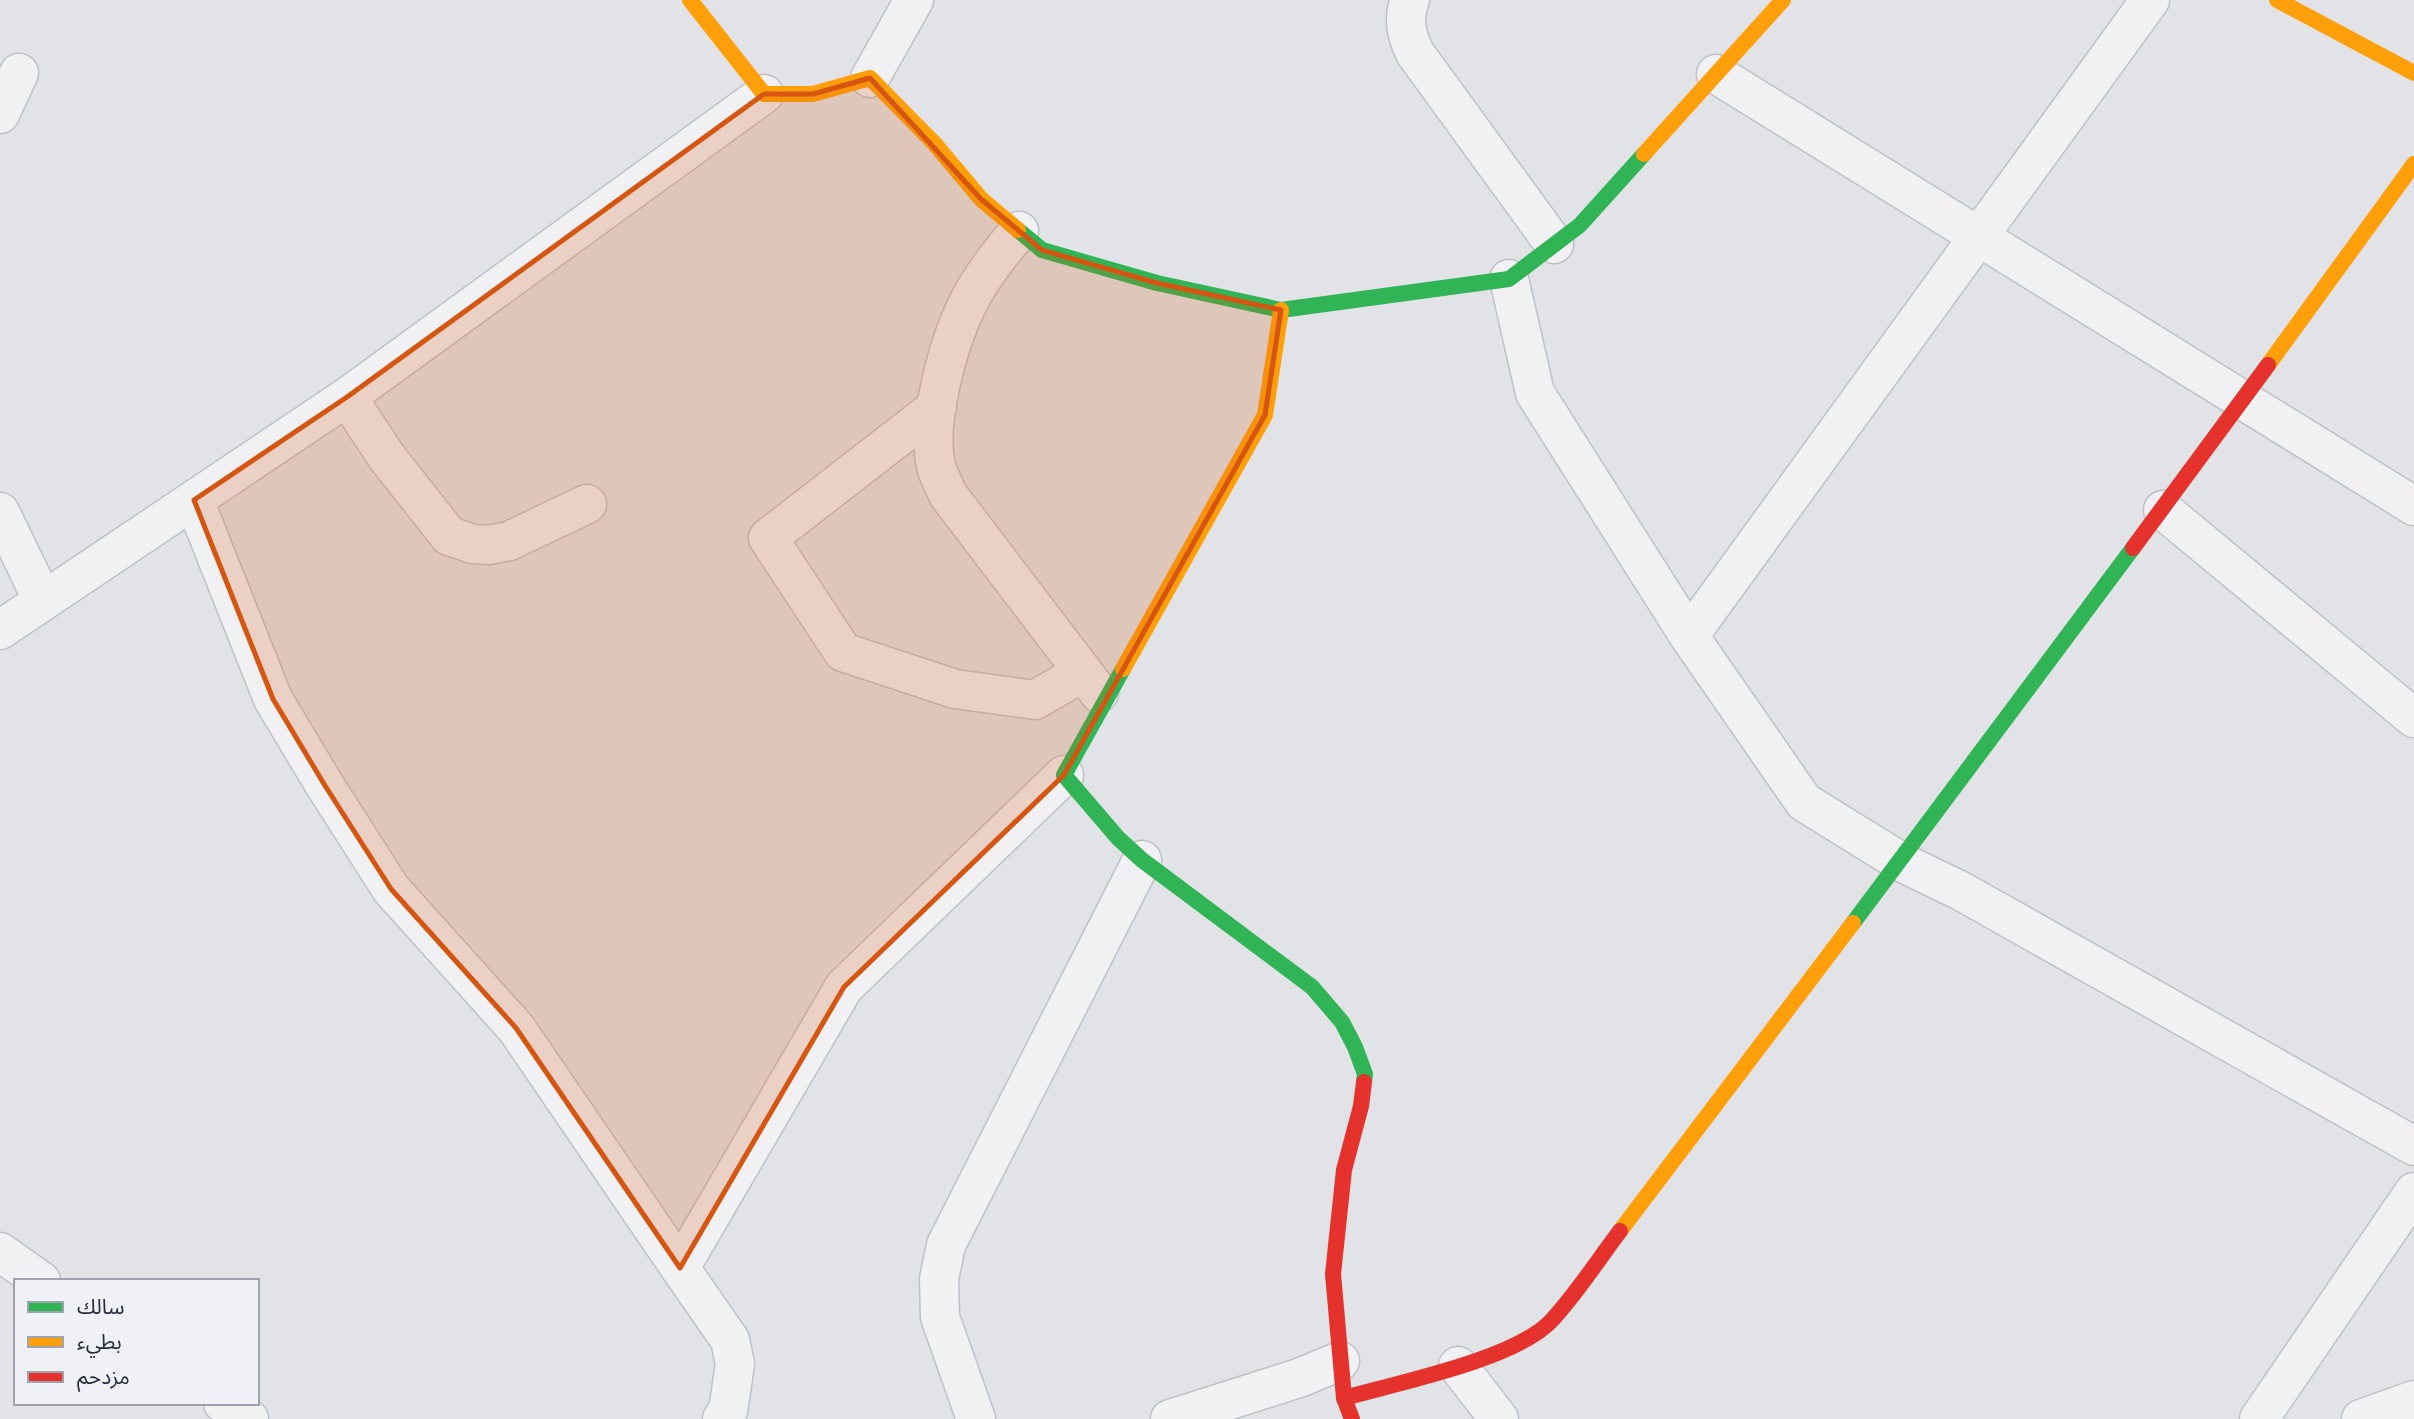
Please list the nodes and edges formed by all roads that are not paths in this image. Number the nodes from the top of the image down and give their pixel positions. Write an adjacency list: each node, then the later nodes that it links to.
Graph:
1 (690, 0): 11 (street)
2 (914, 0): 10 (street)
3 (1410, 0): 16 (street)
4 (1783, 0): 8 (street)
5 (2150, 0): 15 (street)
6 (2277, 0): 9 (street)
7 (6, 71): 12 (street)
8 (1716, 74): 15 (street); 16 (street)
9 (2414, 74)
10 (870, 78): 11 (street); 14 (street)
11 (764, 94): 19 (street)
12 (0, 114)
13 (2414, 164): 20 (street)
14 (1019, 231): 18 (street); 21 (street)
15 (1978, 236): 20 (street); 29 (street)
16 (1554, 244): 17 (street)
17 (1509, 279): 18 (street); 29 (street)
18 (1281, 310): 30 (street)
19 (347, 397): 22 (street); 23 (street)
20 (2244, 400): 24 (street); 25 (street)
21 (937, 407): 30 (street); 30 (street)
22 (194, 500): 27 (street); 38 (street)
23 (587, 504)
24 (2414, 506)
25 (2163, 510): 31 (street); 34 (street)
26 (0, 512): 27 (street)
27 (43, 601): 28 (street)
28 (0, 630)
29 (1689, 636): 34 (street)
30 (1094, 687): 32 (street)
31 (2414, 718)
32 (1064, 775): 33 (street); 38 (street)
33 (1142, 860): 40 (street); 47 (street)
34 (1901, 862): 35 (street); 41 (street)
35 (2414, 1146)
36 (2414, 1192): 51 (street)
37 (0, 1252): 39 (street)
38 (680, 1268): 46 (street)
39 (38, 1279)
40 (1340, 1361): 42 (street); 48 (street)
41 (1458, 1366): 42 (street); 50 (street)
42 (1344, 1398): 49 (street)
43 (2414, 1400): 52 (street)
44 (226, 1405): 45 (street)
45 (249, 1419)
46 (722, 1419)
47 (976, 1419)
48 (1170, 1419)
49 (1352, 1419)
50 (1499, 1419)
51 (2259, 1419)
52 (2361, 1419)

